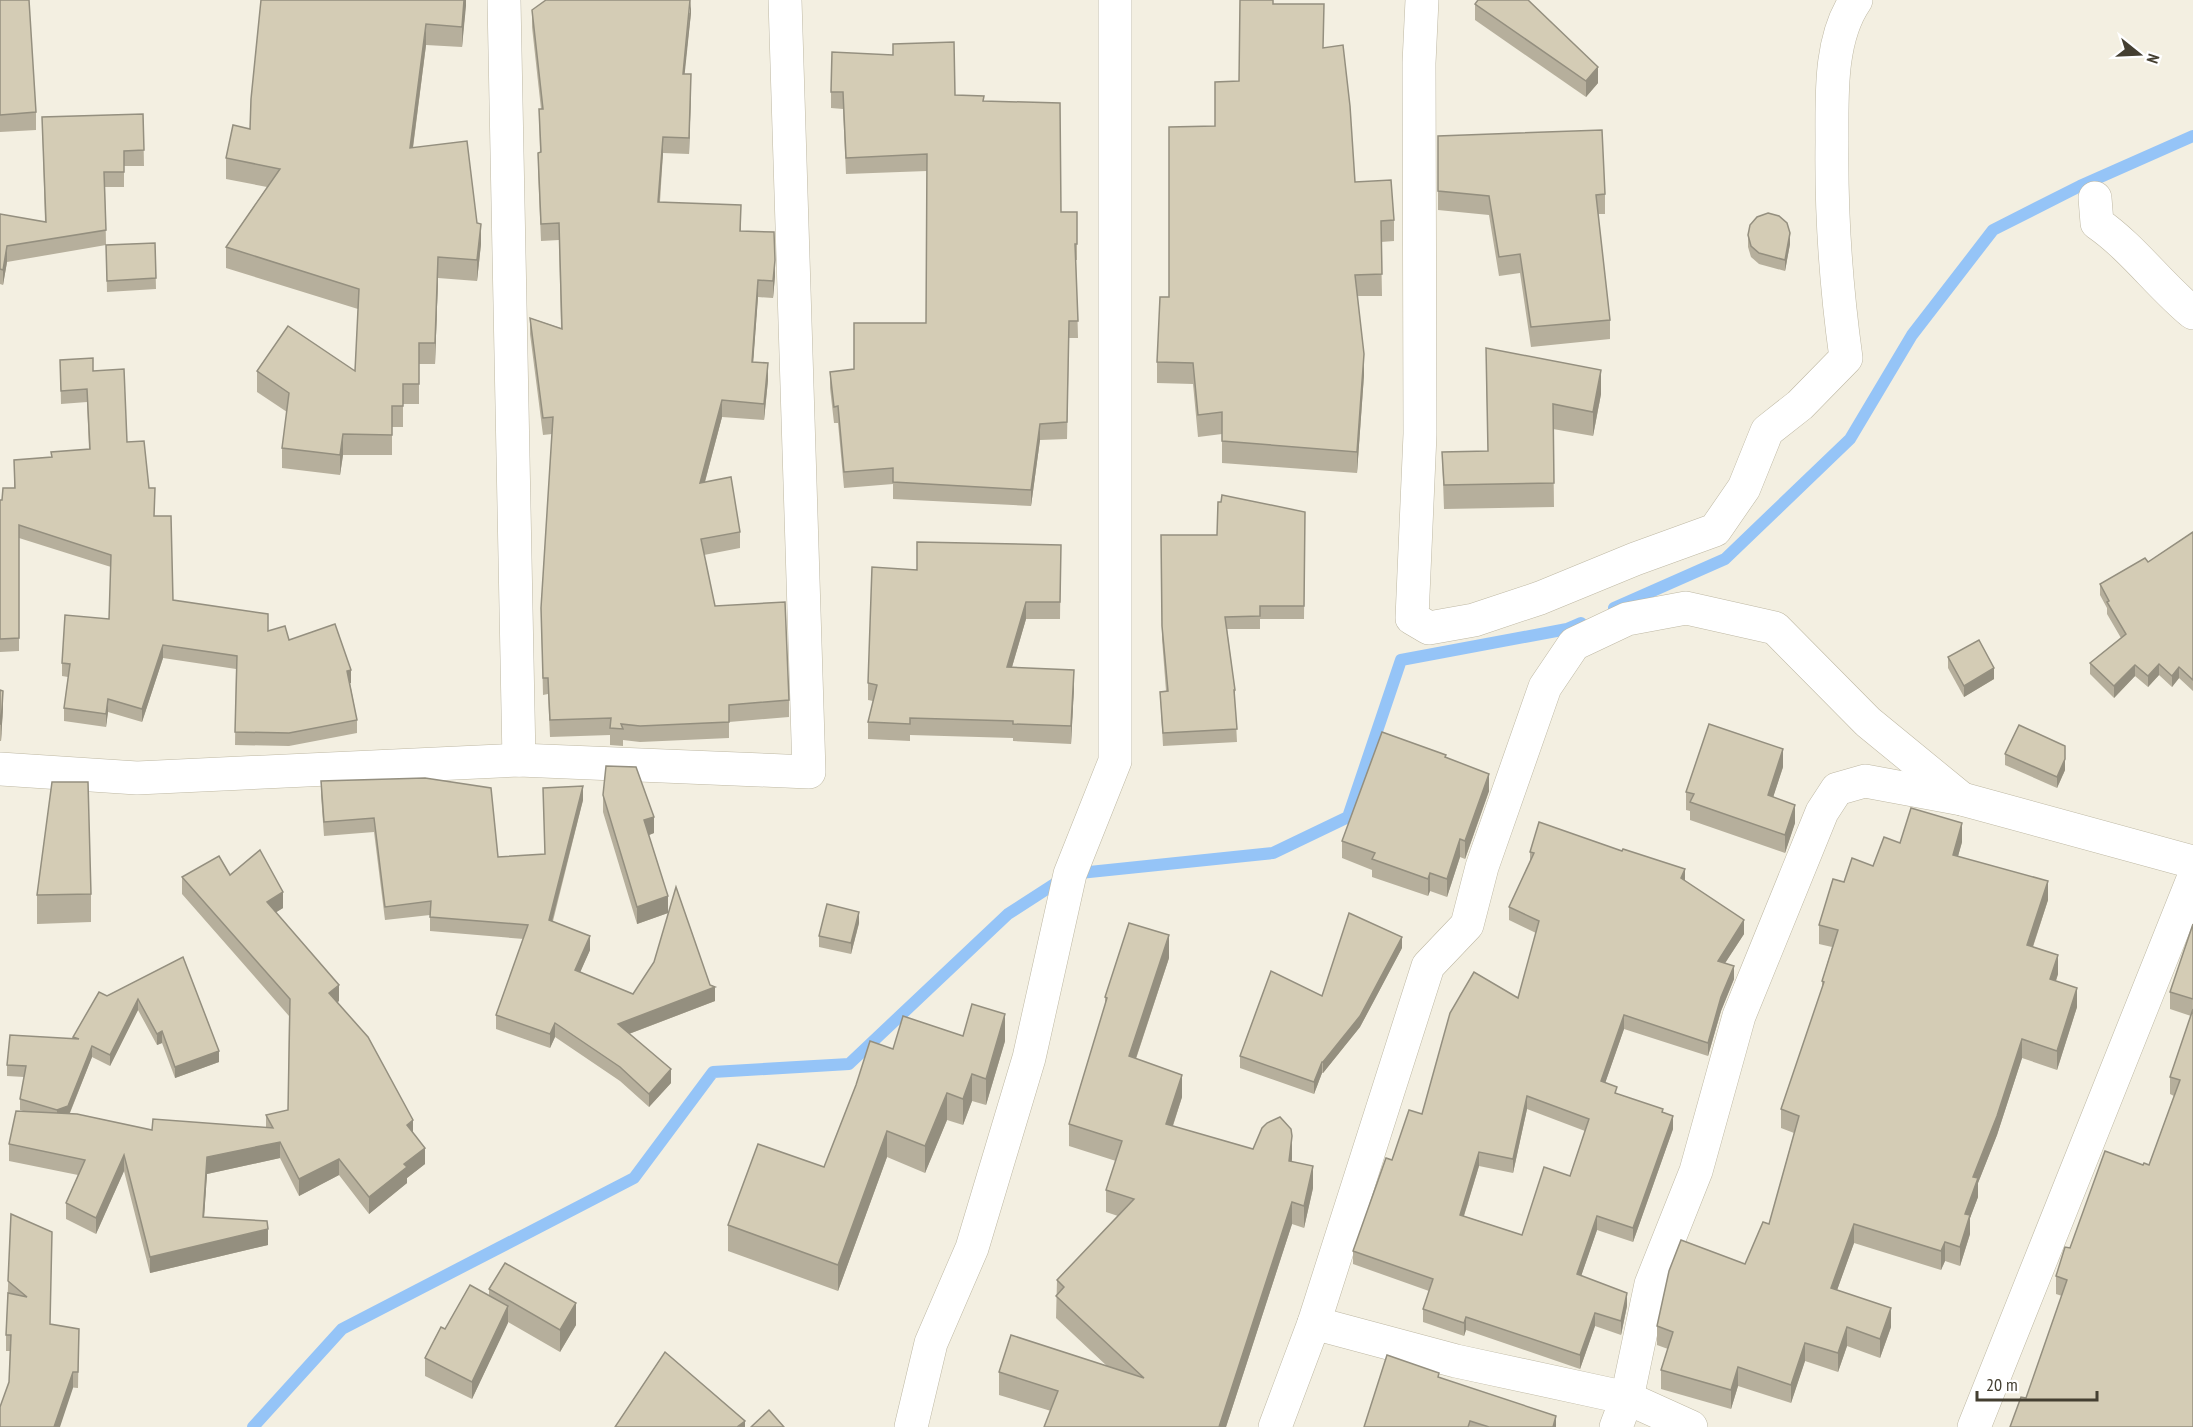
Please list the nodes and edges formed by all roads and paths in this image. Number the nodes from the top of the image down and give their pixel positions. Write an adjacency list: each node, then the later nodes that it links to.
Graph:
1 (504, 0): 8 (street)
2 (785, 0): 8 (street)
3 (1115, 0): 15 (street)
4 (1422, 0): 5 (street)
5 (1846, 4)
6 (2096, 198): 7 (street)
7 (2193, 313)
8 (519, 760): 9 (street)
9 (0, 769)
10 (1962, 799): 11 (street); 13 (street); 14 (street)
11 (2193, 862)
12 (2193, 879): 18 (street)
13 (1314, 1323): 14 (street); 16 (street)
14 (1622, 1413): 17 (street)
15 (911, 1427)
16 (1275, 1427)
17 (1691, 1427)
18 (1974, 1427)

